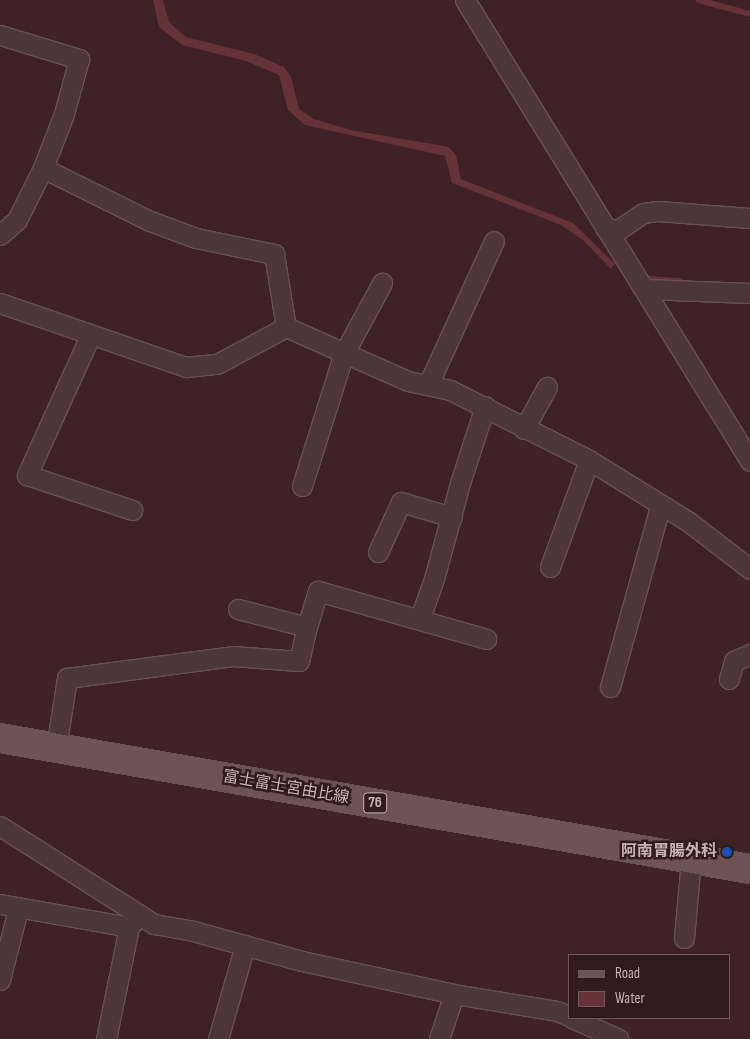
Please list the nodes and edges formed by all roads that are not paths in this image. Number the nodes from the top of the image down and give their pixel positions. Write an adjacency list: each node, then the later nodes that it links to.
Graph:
1 (465, 0): 5 (street)
2 (0, 35): 3 (street)
3 (43, 168): 6 (street); 12 (street)
4 (750, 218): 5 (street)
5 (605, 228): 9 (street)
6 (0, 235)
7 (494, 241): 15 (street)
8 (382, 283): 14 (street)
9 (645, 289): 10 (street); 20 (street)
10 (750, 293)
11 (0, 303): 13 (street)
12 (286, 328): 13 (street); 14 (street)
13 (90, 336): 23 (street)
14 (344, 353): 15 (street); 21 (street)
15 (428, 385): 17 (street)
16 (547, 387): 18 (street)
17 (485, 406): 18 (street); 24 (street)
18 (524, 429): 19 (street)
19 (589, 460): 22 (street); 26 (street)
20 (750, 461)
21 (302, 486)
22 (660, 507): 27 (street); 34 (street)
23 (132, 510)
24 (452, 517): 25 (street); 29 (street)
25 (378, 552)
26 (550, 566)
27 (750, 569)
28 (238, 609): 30 (street)
29 (420, 618): 30 (street); 31 (street)
30 (308, 627): 36 (street)
31 (486, 639)
32 (750, 654): 33 (street)
33 (729, 679)
34 (610, 687)
35 (0, 738): 36 (main road, 富士富士宮由比線 / 76)
36 (56, 748): 38 (main road, 富士富士宮由比線 / 76)
37 (0, 826): 42 (street)
38 (691, 859): 39 (main road, 富士富士宮由比線 / 76); 43 (street)
39 (750, 869)
40 (0, 904): 41 (street)
41 (18, 909): 42 (street); 45 (street)
42 (135, 921): 44 (street); 49 (street)
43 (684, 938)
44 (245, 945): 46 (street); 50 (street)
45 (0, 980)
46 (454, 994): 47 (street); 51 (street)
47 (568, 1016)
48 (574, 1019): 52 (street)
49 (106, 1039)
50 (218, 1039)
51 (439, 1039)
52 (619, 1039)

